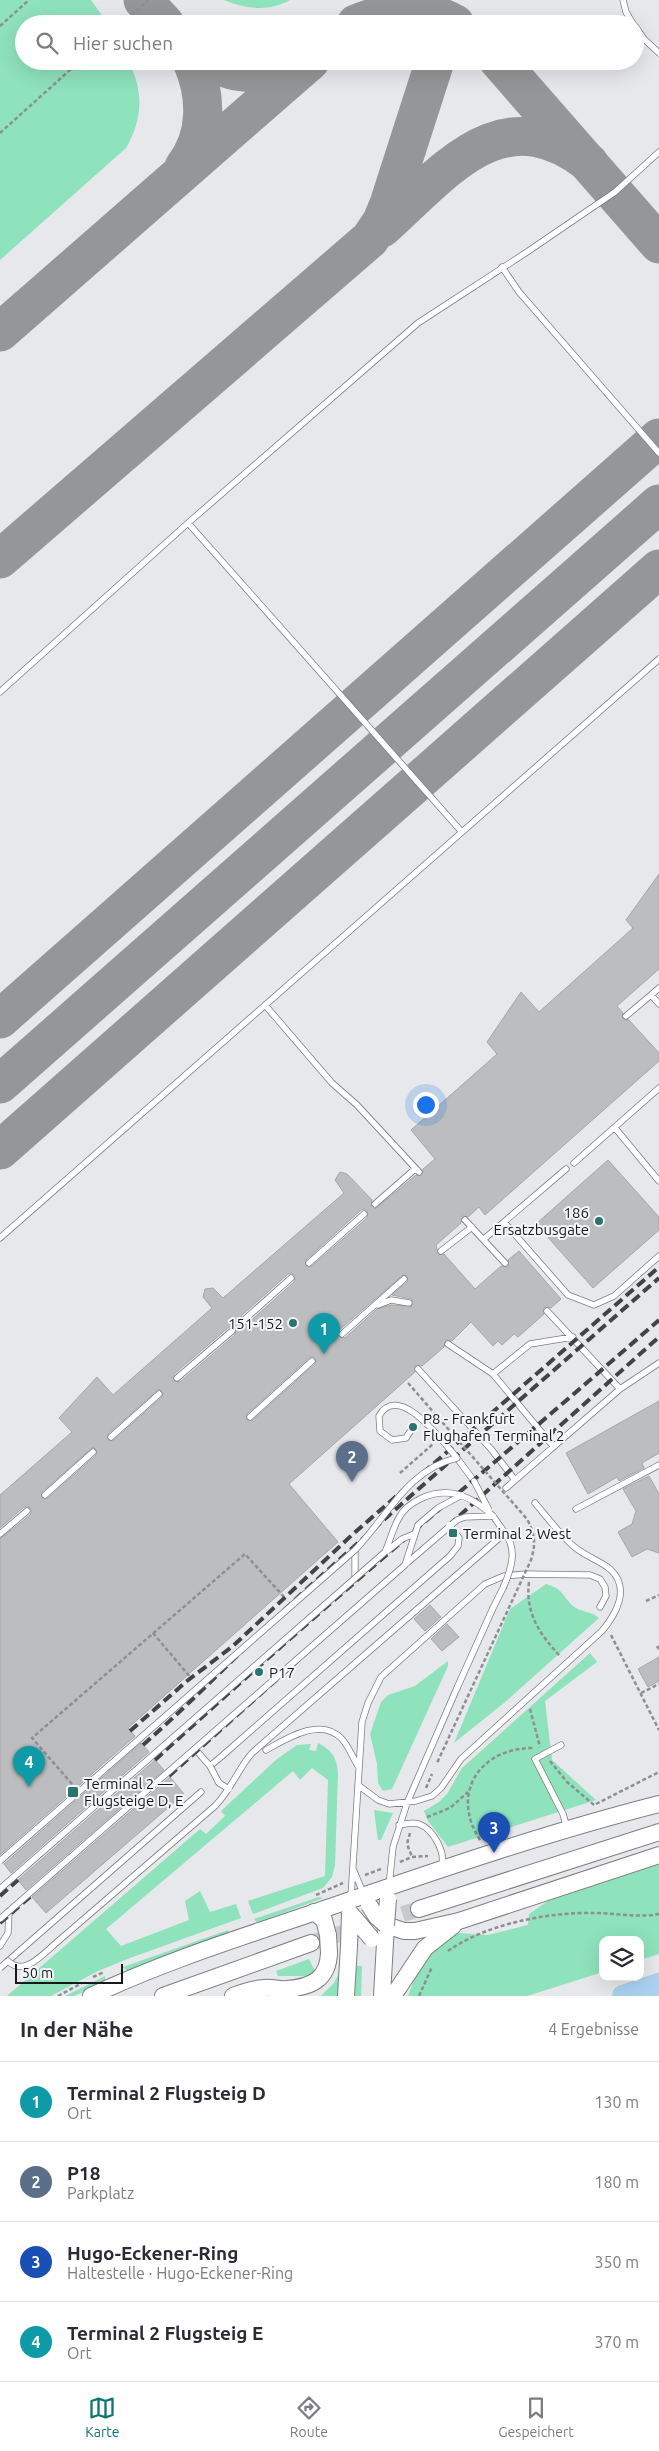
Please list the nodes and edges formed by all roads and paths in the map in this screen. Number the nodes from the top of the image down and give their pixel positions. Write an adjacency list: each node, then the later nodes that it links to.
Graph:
1 (29, 0): 6 (path)
2 (148, 0): 4 (path)
3 (623, 0): 5 (lane)
4 (132, 15)
5 (628, 15)
6 (0, 26)
7 (644, 39): 8 (lane)
8 (659, 53)
9 (70, 70): 10 (path)
10 (0, 133)
11 (659, 152): 12 (lane)
12 (502, 267): 13 (lane); 14 (lane)
13 (659, 453)
14 (188, 523): 16 (lane); 17 (lane)
15 (659, 659): 17 (lane)
16 (0, 692)
17 (461, 831): 21 (lane)
18 (659, 988): 19 (lane)
19 (651, 995): 20 (lane); 22 (lane)
20 (659, 1004)
21 (265, 1005): 28 (lane); 33 (lane)
22 (626, 1016)
23 (659, 1088): 24 (lane)
24 (615, 1128): 25 (lane); 27 (lane)
25 (574, 1163)
26 (566, 1169): 31 (lane)
27 (659, 1181)
28 (376, 1204)
29 (364, 1214): 37 (lane)
30 (465, 1220): 32 (lane)
31 (504, 1222): 34 (lane); 36 (lane)
32 (472, 1227): 34 (lane); 35 (lane)
33 (0, 1238)
34 (484, 1239): 38 (lane)
35 (441, 1251)
36 (659, 1256)
37 (309, 1263)
38 (505, 1263)
39 (291, 1278): 44 (lane)
40 (404, 1279): 42 (lane)
41 (409, 1303): 42 (lane)
42 (374, 1306): 46 (lane)
43 (547, 1311): 47 (lane)
44 (244, 1320)
45 (232, 1330): 53 (lane)
46 (342, 1334)
47 (572, 1337): 52 (lane); 54 (lane)
48 (448, 1344): 52 (lane)
49 (312, 1360): 56 (lane)
50 (659, 1363): 54 (lane)
51 (418, 1369): 67 (lane)
52 (493, 1374): 62 (lane)
53 (177, 1378)
54 (620, 1389): 62 (lane)
55 (159, 1394): 60 (lane)
56 (250, 1417)
57 (414, 1427): 64 (lane, bridge)
58 (449, 1430): 59 (path)
59 (442, 1436)
60 (111, 1437)
61 (435, 1442): 66 (path)
62 (553, 1446): 67 (lane)
63 (93, 1452): 69 (lane)
64 (457, 1458): 74 (lane, bridge); 79 (lane, bridge)
65 (659, 1465): 72 (lane)
66 (400, 1473)
67 (515, 1480): 68 (lane)
68 (506, 1488)
69 (45, 1495)
70 (462, 1495): 74 (lane, bridge); 78 (lane, bridge); 80 (lane, bridge)
71 (535, 1503): 88 (lane)
72 (576, 1509)
73 (27, 1511): 77 (lane)
74 (493, 1516): 75 (lane, bridge); 76 (lane)
75 (448, 1525): 81 (lane, bridge); 102 (lane, bridge)
76 (505, 1533): 106 (lane, bridge); 110 (lane, bridge)
77 (0, 1534)
78 (414, 1534): 80 (lane, bridge); 81 (lane, bridge)
79 (355, 1550): 83 (lane); 107 (lane, bridge)
80 (385, 1552): 83 (lane, bridge)
81 (406, 1564): 99 (lane, bridge)
82 (531, 1573): 87 (lane); 92 (path); 103 (lane)
83 (355, 1579): 125 (lane, bridge)
84 (659, 1595): 86 (path)
85 (284, 1598): 89 (path)
86 (646, 1601)
87 (600, 1607)
88 (606, 1626): 92 (lane); 95 (path)
89 (153, 1633): 93 (path); 107 (path)
90 (657, 1646): 91 (path)
91 (659, 1650)
92 (567, 1663): 96 (lane)
93 (191, 1678)
94 (659, 1684): 95 (path)
95 (641, 1694): 97 (path)
96 (528, 1699): 109 (path); 110 (lane)
97 (659, 1730)
98 (560, 1745): 101 (lane)
99 (195, 1749): 102 (lane); 130 (lane, bridge)
100 (266, 1750): 103 (lane)
101 (544, 1754): 112 (path); 114 (lane)
102 (210, 1766): 106 (lane, bridge)
103 (359, 1768): 105 (lane)
104 (659, 1772): 112 (path)
105 (358, 1785): 110 (lane); 124 (lane)
106 (229, 1789): 139 (lane, bridge)
107 (79, 1792): 121 (lane, bridge)
108 (202, 1792): 139 (lane)
109 (469, 1792): 113 (path); 118 (path)
110 (407, 1803): 115 (lane)
111 (654, 1803): 114 (street)
112 (594, 1805): 114 (path)
113 (421, 1817)
114 (565, 1822): 122 (street)
115 (399, 1826): 122 (lane); 123 (lane)
116 (659, 1832): 129 (street)
117 (486, 1839): 118 (path)
118 (480, 1840): 119 (path)
119 (473, 1843)
120 (659, 1855): 134 (street)
121 (0, 1861)
122 (441, 1861): 123 (path); 127 (street)
123 (391, 1865): 124 (path); 127 (lane)
124 (354, 1879): 126 (path); 128 (lane); 128 (lane)
125 (0, 1889)
126 (325, 1890)
127 (388, 1893): 128 (street); 135 (street, bridge)
128 (356, 1906): 131 (street); 135 (street, bridge); 147 (street, bridge)
129 (419, 1909)
130 (10, 1911): 133 (lane, bridge); 137 (lane)
131 (323, 1913): 143 (street, bridge); 144 (street)
132 (659, 1914): 138 (path)
133 (0, 1919)
134 (459, 1922): 135 (street); 149 (street)
135 (386, 1932): 148 (street)
136 (311, 1943): 145 (street)
137 (0, 1946)
138 (442, 1955)
139 (8, 1961): 141 (lane, bridge)
140 (434, 1964): 150 (path)
141 (0, 1968)
142 (659, 1984): 151 (highway)
143 (292, 1993): 146 (street)
144 (91, 1996)
145 (163, 1996)
146 (233, 1996)
147 (346, 1996)
148 (382, 1996)
149 (393, 1996)
150 (419, 1996)
151 (623, 1996)

